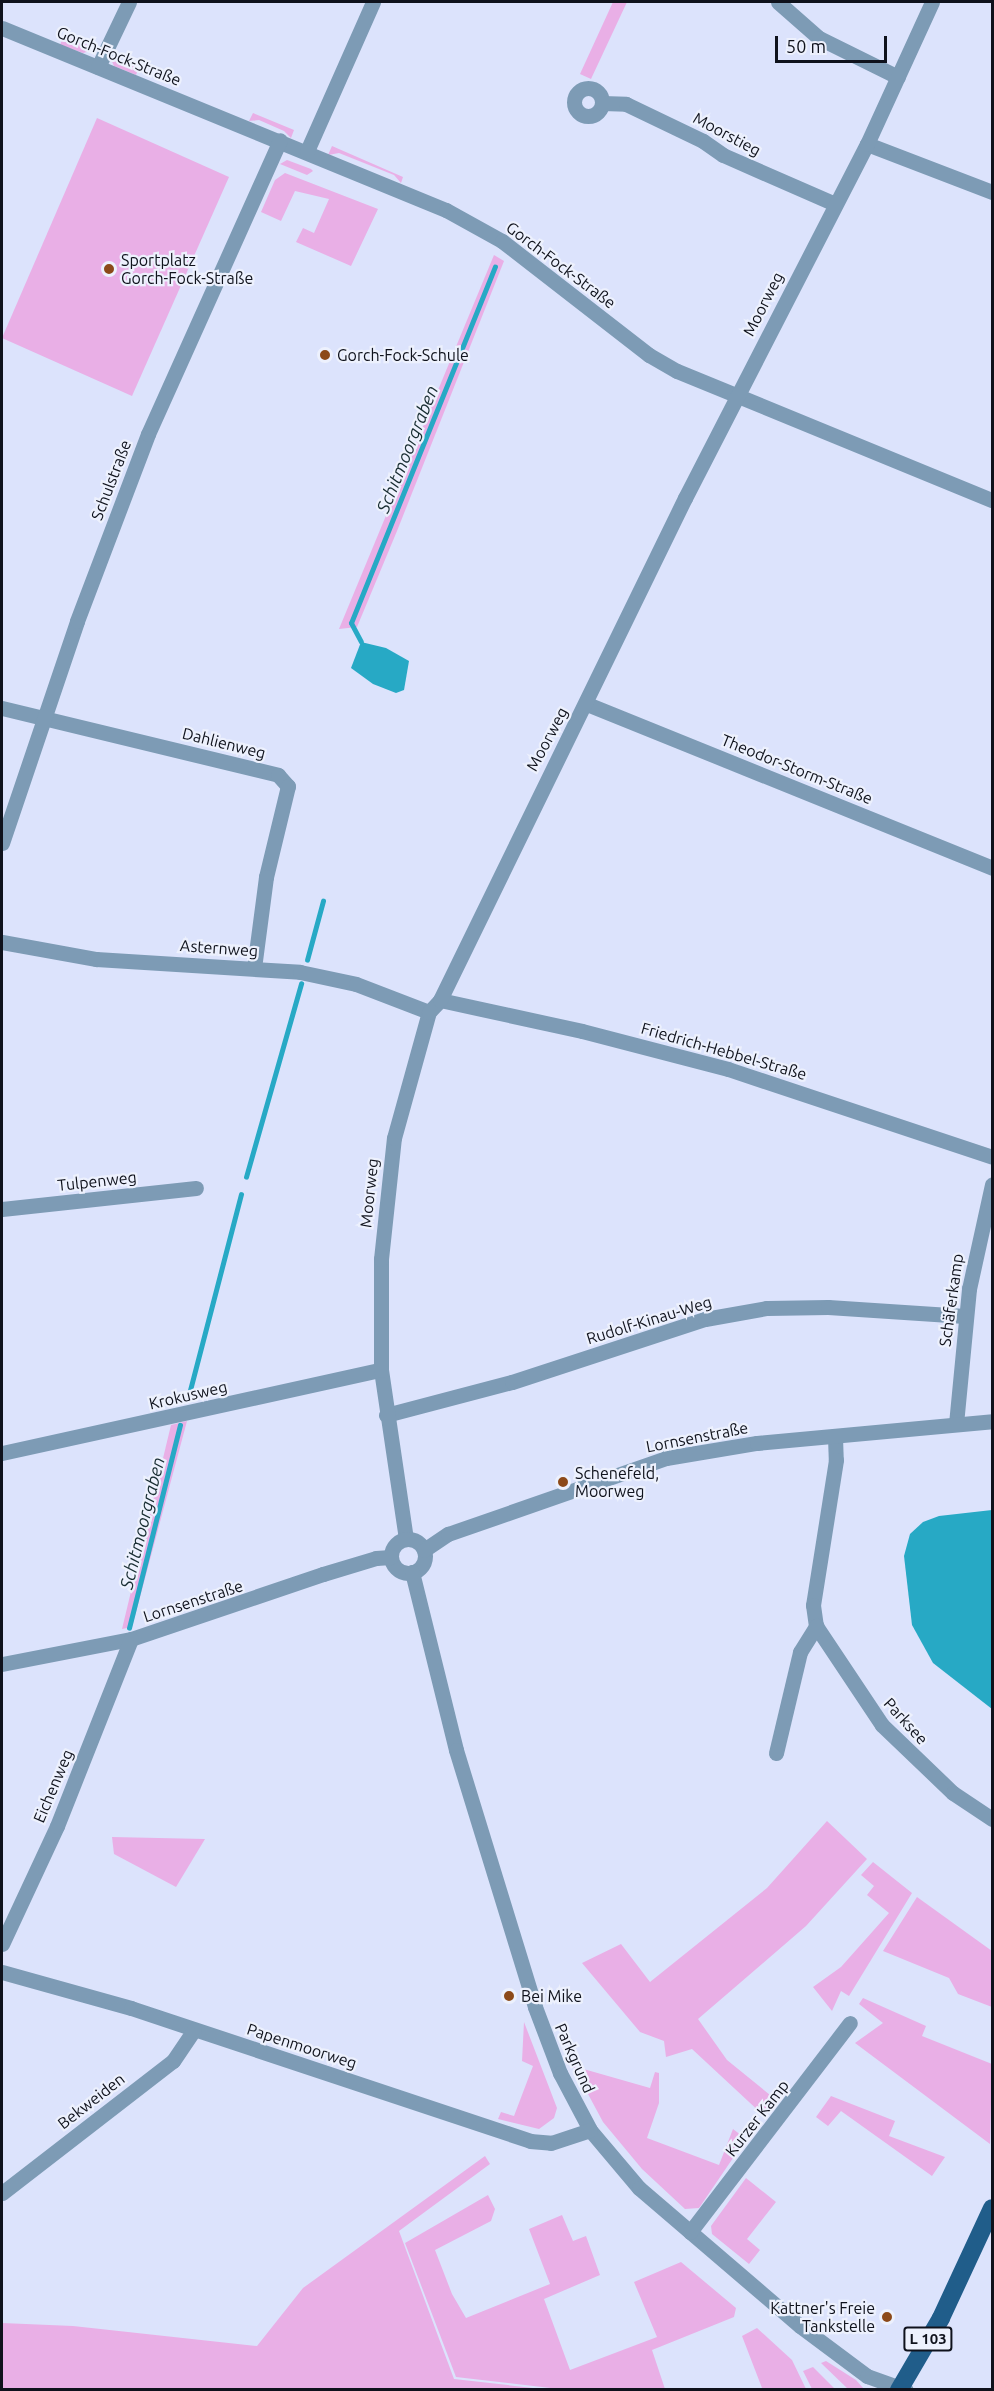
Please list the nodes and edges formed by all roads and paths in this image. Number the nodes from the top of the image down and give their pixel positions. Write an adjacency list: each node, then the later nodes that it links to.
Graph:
1 (129, 2): 6 (street)
2 (373, 2): 11 (street)
3 (778, 2): 7 (street)
4 (933, 2): 7 (street, Moorweg)
5 (2, 28): 6 (street, Gorch-Fock-Straße)
6 (98, 67): 9 (street, Gorch-Fock-Straße)
7 (898, 77): 10 (street, Moorweg)
8 (602, 103): 13 (street, Moorstieg)
9 (279, 140): 11 (street, Gorch-Fock-Straße); 18 (street, Schulstraße)
10 (867, 144): 12 (street); 13 (street, Moorweg)
11 (307, 151): 14 (street, Gorch-Fock-Straße)
12 (993, 192)
13 (835, 204): 14 (street, Moorweg)
14 (735, 397): 15 (street, Gorch-Fock-Straße); 16 (street, Moorweg)
15 (993, 500)
16 (587, 704): 20 (street, Theodor-Storm-Straße); 23 (street, Moorweg)
17 (2, 708): 18 (street, Dahlienweg)
18 (44, 719): 19 (street, Schulstraße); 22 (street, Dahlienweg)
19 (2, 843)
20 (993, 868)
21 (2, 942): 22 (street, Asternweg)
22 (254, 968): 24 (street, Asternweg)
23 (440, 1000): 24 (street, Moorweg); 25 (street, Friedrich-Hebbel-Straße)
24 (429, 1012): 30 (street, Moorweg)
25 (993, 1157)
26 (993, 1184): 29 (street, Schäferkamp)
27 (196, 1188): 28 (street, Tulpenweg)
28 (2, 1209)
29 (965, 1316): 31 (street, Rudolf-Kinau-Weg); 33 (street, Schäferkamp)
30 (381, 1370): 31 (street, Moorweg); 35 (street, Krokusweg)
31 (387, 1414): 36 (street, Moorweg)
32 (993, 1421): 33 (street, Lornsenstraße)
33 (956, 1424): 34 (street, Lornsenstraße)
34 (835, 1437): 37 (street, Lornsenstraße); 40 (street)
35 (2, 1453)
36 (406, 1539): 37 (street); 38 (street)
37 (424, 1550): 39 (street)
38 (391, 1557): 39 (street); 41 (street, Lornsenstraße)
39 (412, 1572): 49 (street, Parkgrund)
40 (816, 1626): 43 (street); 44 (street, Parksee)
41 (131, 1639): 42 (street, Lornsenstraße); 45 (street, Eichenweg)
42 (2, 1664)
43 (776, 1753)
44 (993, 1819)
45 (2, 1944)
46 (2, 1972): 48 (street, Papenmoorweg)
47 (850, 2023): 52 (street, Kurzer Kamp)
48 (194, 2030): 49 (street, Papenmoorweg); 50 (street, Bekweiden)
49 (590, 2130): 52 (street, Parkgrund)
50 (2, 2193)
51 (993, 2208): 53 (main road, L 103)
52 (690, 2232): 53 (street, Parkgrund)
53 (902, 2389)

